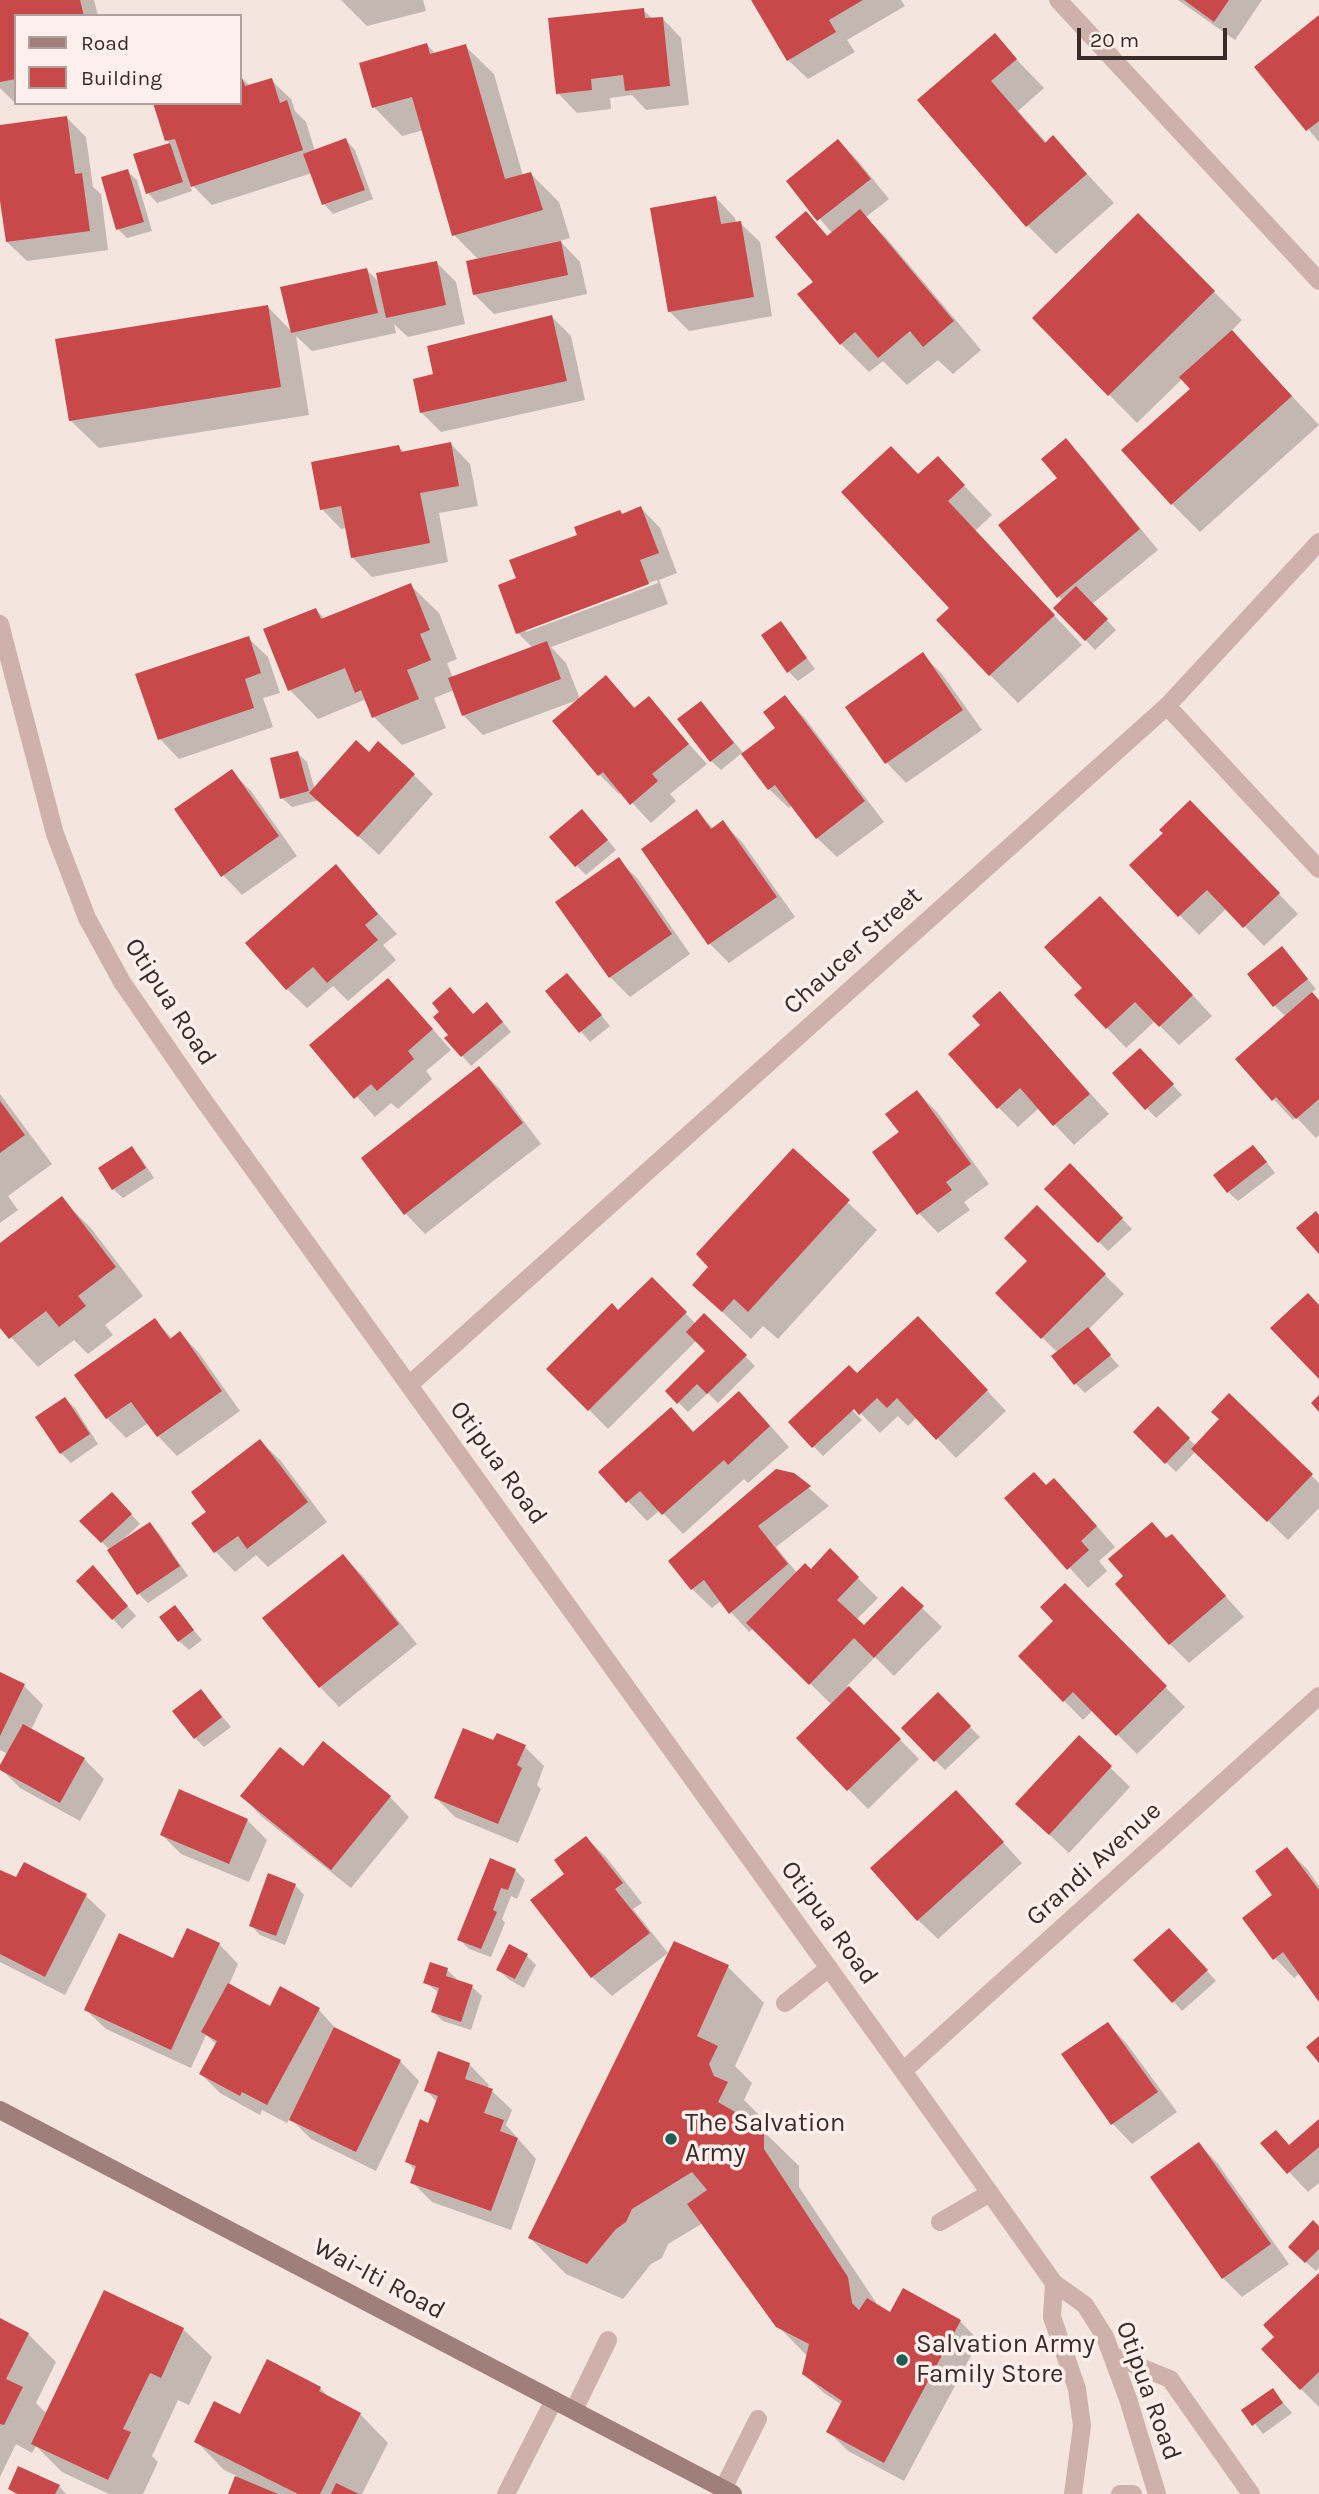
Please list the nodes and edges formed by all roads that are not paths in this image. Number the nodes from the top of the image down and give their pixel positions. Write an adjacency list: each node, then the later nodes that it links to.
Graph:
1 (1058, 0): 2 (street)
2 (1319, 281)
3 (1319, 542): 5 (street, Chaucer Street)
4 (0, 624): 7 (street, Otipua Road)
5 (1167, 706): 6 (street); 7 (street, Chaucer Street)
6 (1319, 869)
7 (409, 1384): 9 (street, Otipua Road)
8 (1319, 1696): 11 (street, Grandi Avenue)
9 (829, 1968): 10 (street); 11 (street, Otipua Road)
10 (785, 2003)
11 (903, 2071): 13 (street, Otipua Road)
12 (0, 2110): 18 (main road, Wai-Iti Road)
13 (990, 2193): 14 (street); 15 (street, Otipua Road)
14 (940, 2222)
15 (1054, 2283): 17 (street, Otipua Road); 23 (street)
16 (608, 2340): 19 (street)
17 (1113, 2356): 26 (street, Otipua Road); 27 (street)
18 (554, 2400): 19 (main road, Wai-Iti Road); 22 (street)
19 (574, 2410): 21 (main road, Wai-Iti Road)
20 (758, 2419): 21 (street)
21 (728, 2491)
22 (506, 2494)
23 (1073, 2494)
24 (1120, 2494): 25 (street)
25 (1133, 2494)
26 (1157, 2494)
27 (1251, 2494)

